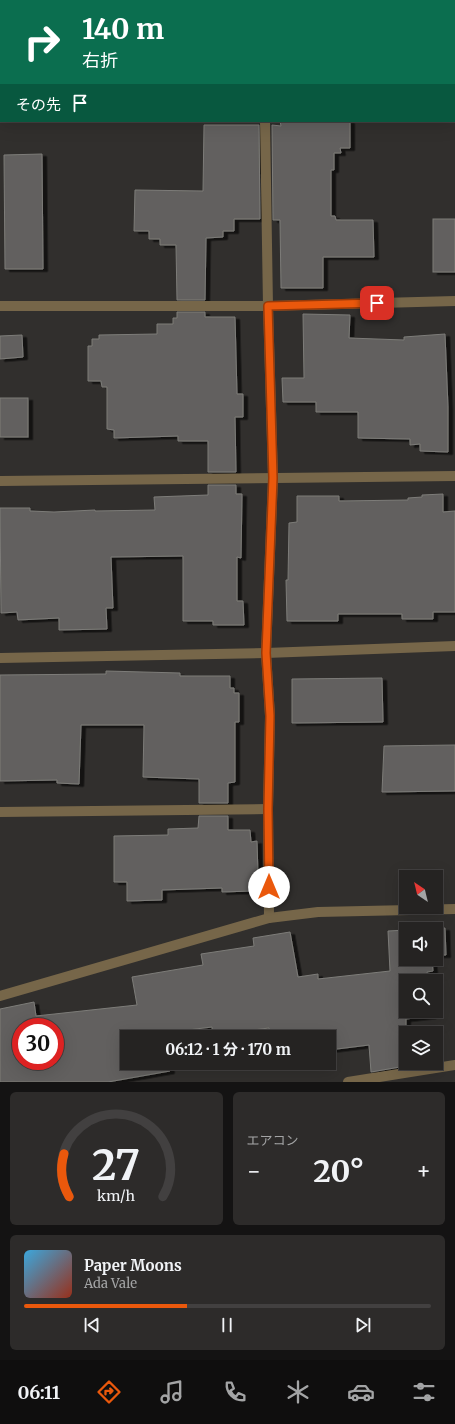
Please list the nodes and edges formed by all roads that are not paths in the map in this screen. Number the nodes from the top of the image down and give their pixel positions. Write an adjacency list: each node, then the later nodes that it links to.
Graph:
1 (265, 122): 4 (street)
2 (455, 301): 4 (street)
3 (0, 306): 4 (street)
4 (268, 306): 6 (street)
5 (455, 476): 6 (street)
6 (273, 478): 7 (street); 9 (street)
7 (0, 480)
8 (455, 646): 9 (street)
9 (266, 653): 10 (street); 11 (street)
10 (0, 658)
11 (268, 809): 12 (street); 14 (street)
12 (0, 812)
13 (455, 909): 14 (street)
14 (269, 918): 15 (street)
15 (0, 996)
16 (455, 1065): 17 (street)
17 (348, 1082)

